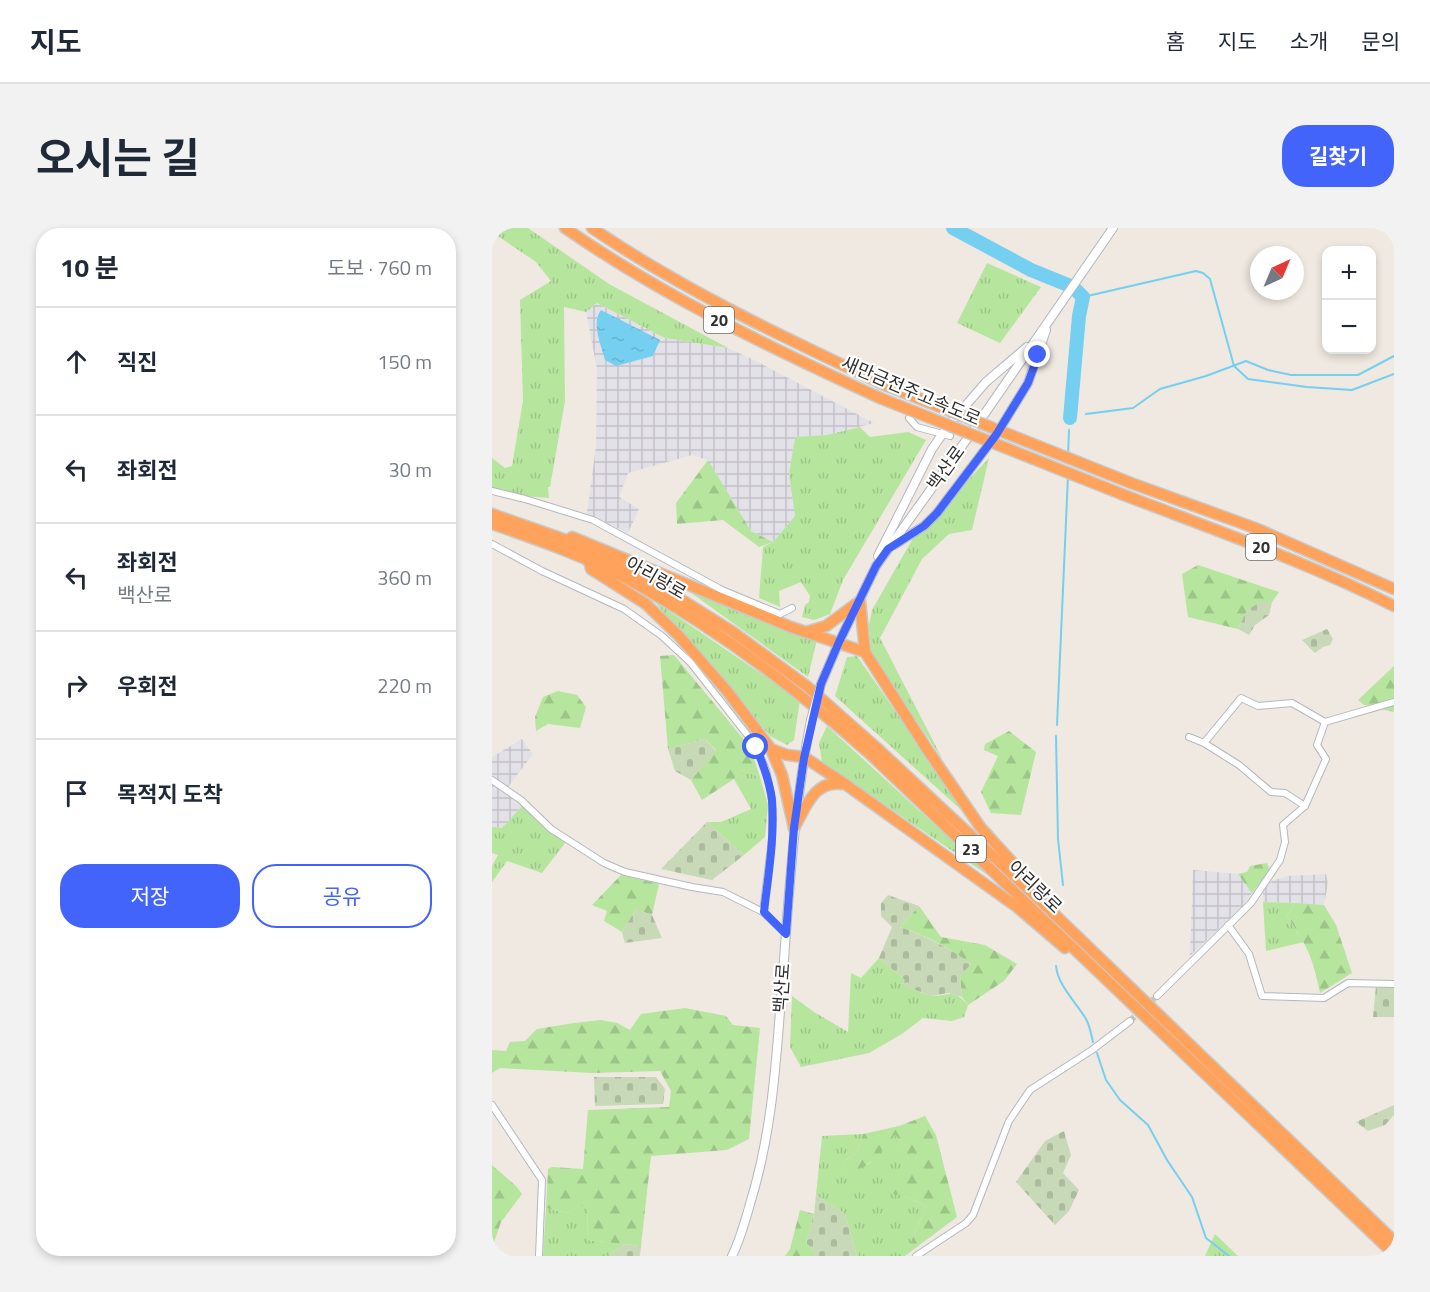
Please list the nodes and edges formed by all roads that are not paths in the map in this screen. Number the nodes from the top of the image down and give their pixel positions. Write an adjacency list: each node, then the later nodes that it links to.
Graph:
1 (565, 228): 18 (highway, 새만금전주고속도로 / 20, bridge)
2 (592, 228): 16 (highway, 새만금전주고속도로 / 20, bridge)
3 (1113, 228): 4 (main road, 백산로)
4 (1049, 321): 5 (main road, 백산로); 13 (main road)
5 (1034, 342): 7 (main road); 13 (main road, 백산로)
6 (909, 418): 7 (street)
7 (947, 435): 15 (main road)
8 (492, 491): 19 (street)
9 (492, 514): 11 (highway, 아리랑로 / 23)
10 (492, 524): 14 (highway, 아리랑로 / 23)
11 (566, 540): 20 (highway); 33 (highway, 아리랑로 / 23)
12 (492, 544): 34 (street)
13 (888, 549): 15 (main road, 백산로)
14 (589, 561): 27 (highway); 37 (highway, 아리랑로 / 23)
15 (876, 566): 17 (main road, 백산로)
16 (1394, 589)
17 (860, 601): 20 (highway); 21 (main road, 백산로); 22 (highway)
18 (1394, 606)
19 (792, 608)
20 (806, 632): 21 (highway)
21 (839, 642): 22 (highway); 28 (main road, 백산로, bridge)
22 (865, 652): 33 (highway)
23 (1394, 702): 24 (street)
24 (1325, 722): 26 (street); 31 (street)
25 (1189, 737): 26 (street)
26 (1204, 743): 31 (street)
27 (771, 749): 28 (highway); 32 (highway)
28 (804, 758): 30 (highway); 32 (main road, 백산로)
29 (492, 780): 34 (street)
30 (845, 784): 32 (highway); 37 (highway)
31 (1305, 806): 35 (street)
32 (794, 828): 36 (main road, 백산로)
33 (1025, 886): 42 (highway, 아리랑로 / 23)
34 (764, 912): 36 (street)
35 (1228, 925): 38 (street); 39 (street)
36 (786, 934): 44 (main road, 백산로)
37 (1083, 956): 43 (highway, 아리랑로 / 23)
38 (1394, 984)
39 (1157, 996)
40 (1130, 1021): 46 (street)
41 (492, 1105): 45 (street)
42 (1394, 1241)
43 (1394, 1254)
44 (733, 1255)
45 (539, 1256)
46 (916, 1256)

